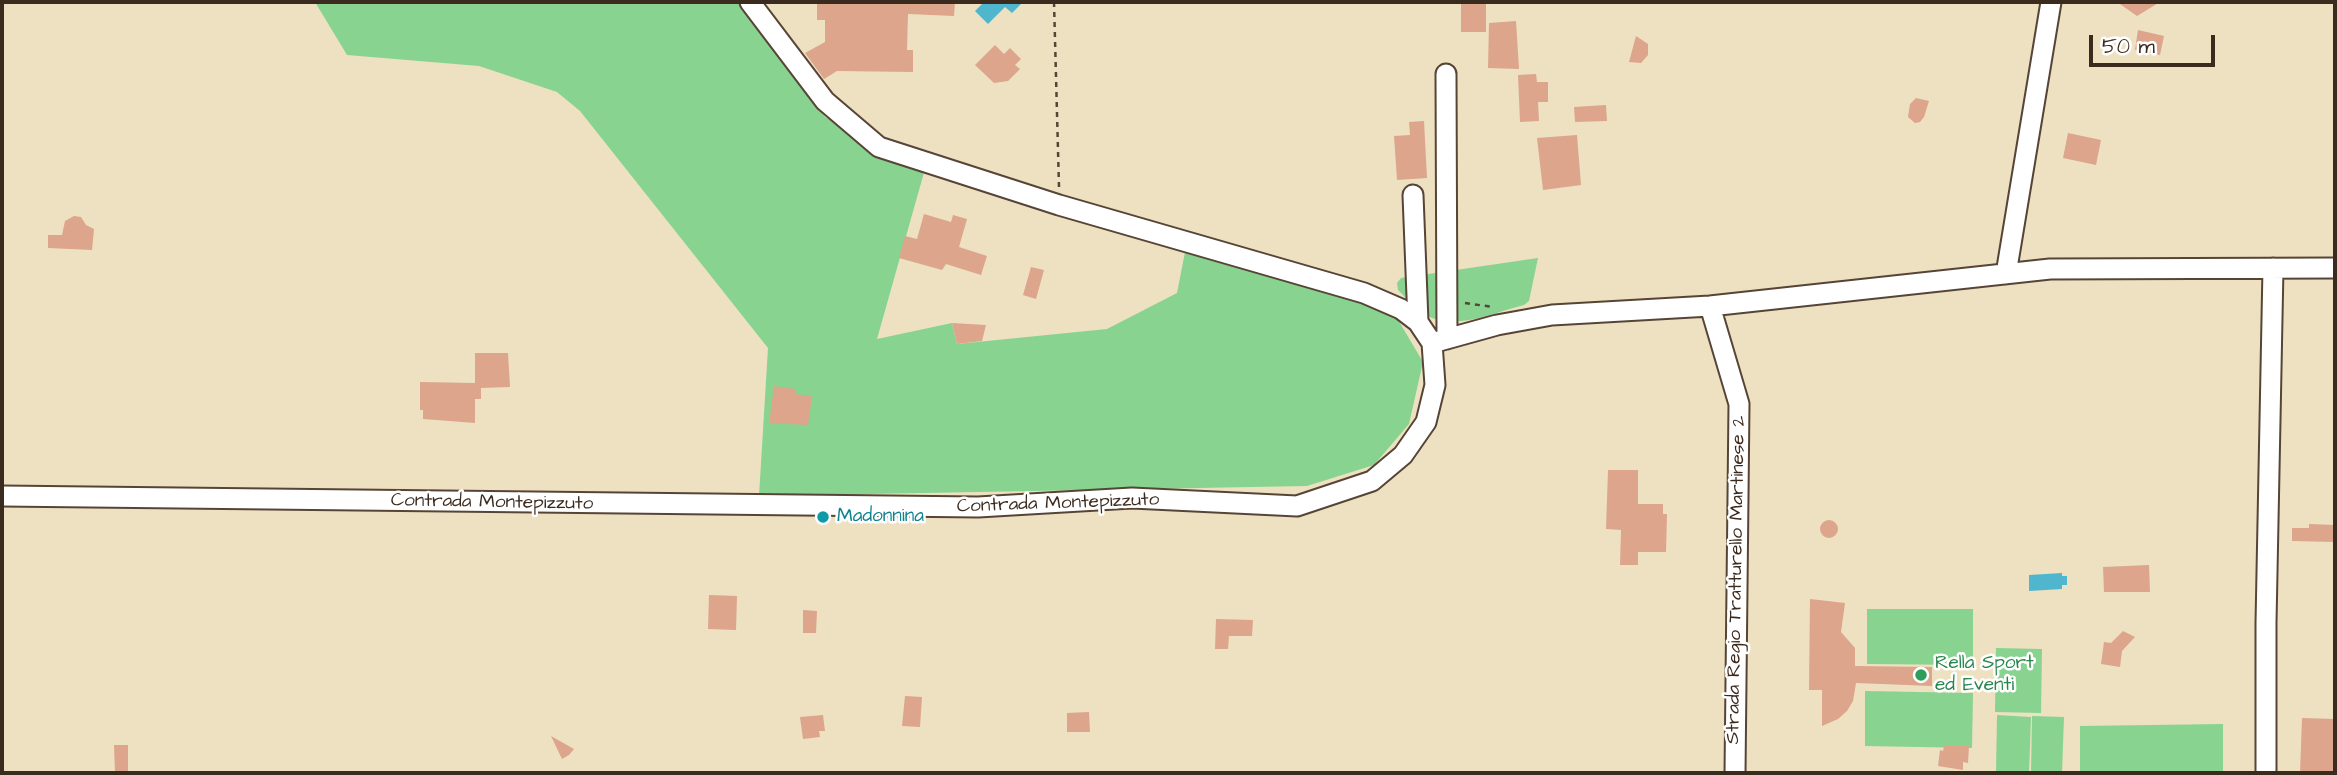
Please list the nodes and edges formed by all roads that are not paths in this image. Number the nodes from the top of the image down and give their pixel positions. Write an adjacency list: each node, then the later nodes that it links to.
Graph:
1 (750, 2): 9 (street, Contrada Montepizzuto)
2 (2051, 2): 7 (street)
3 (1446, 74): 10 (street)
4 (1413, 195): 9 (street)
5 (2273, 268): 6 (street); 7 (street); 13 (street)
6 (2335, 268)
7 (2006, 274): 8 (street)
8 (1710, 306): 10 (street); 12 (street, Strada Regio Tratturello Martinese 2)
9 (1418, 322): 10 (street, Contrada Montepizzuto)
10 (1439, 341): 11 (street, Contrada Montepizzuto)
11 (2, 496)
12 (1735, 773)
13 (2266, 773)

